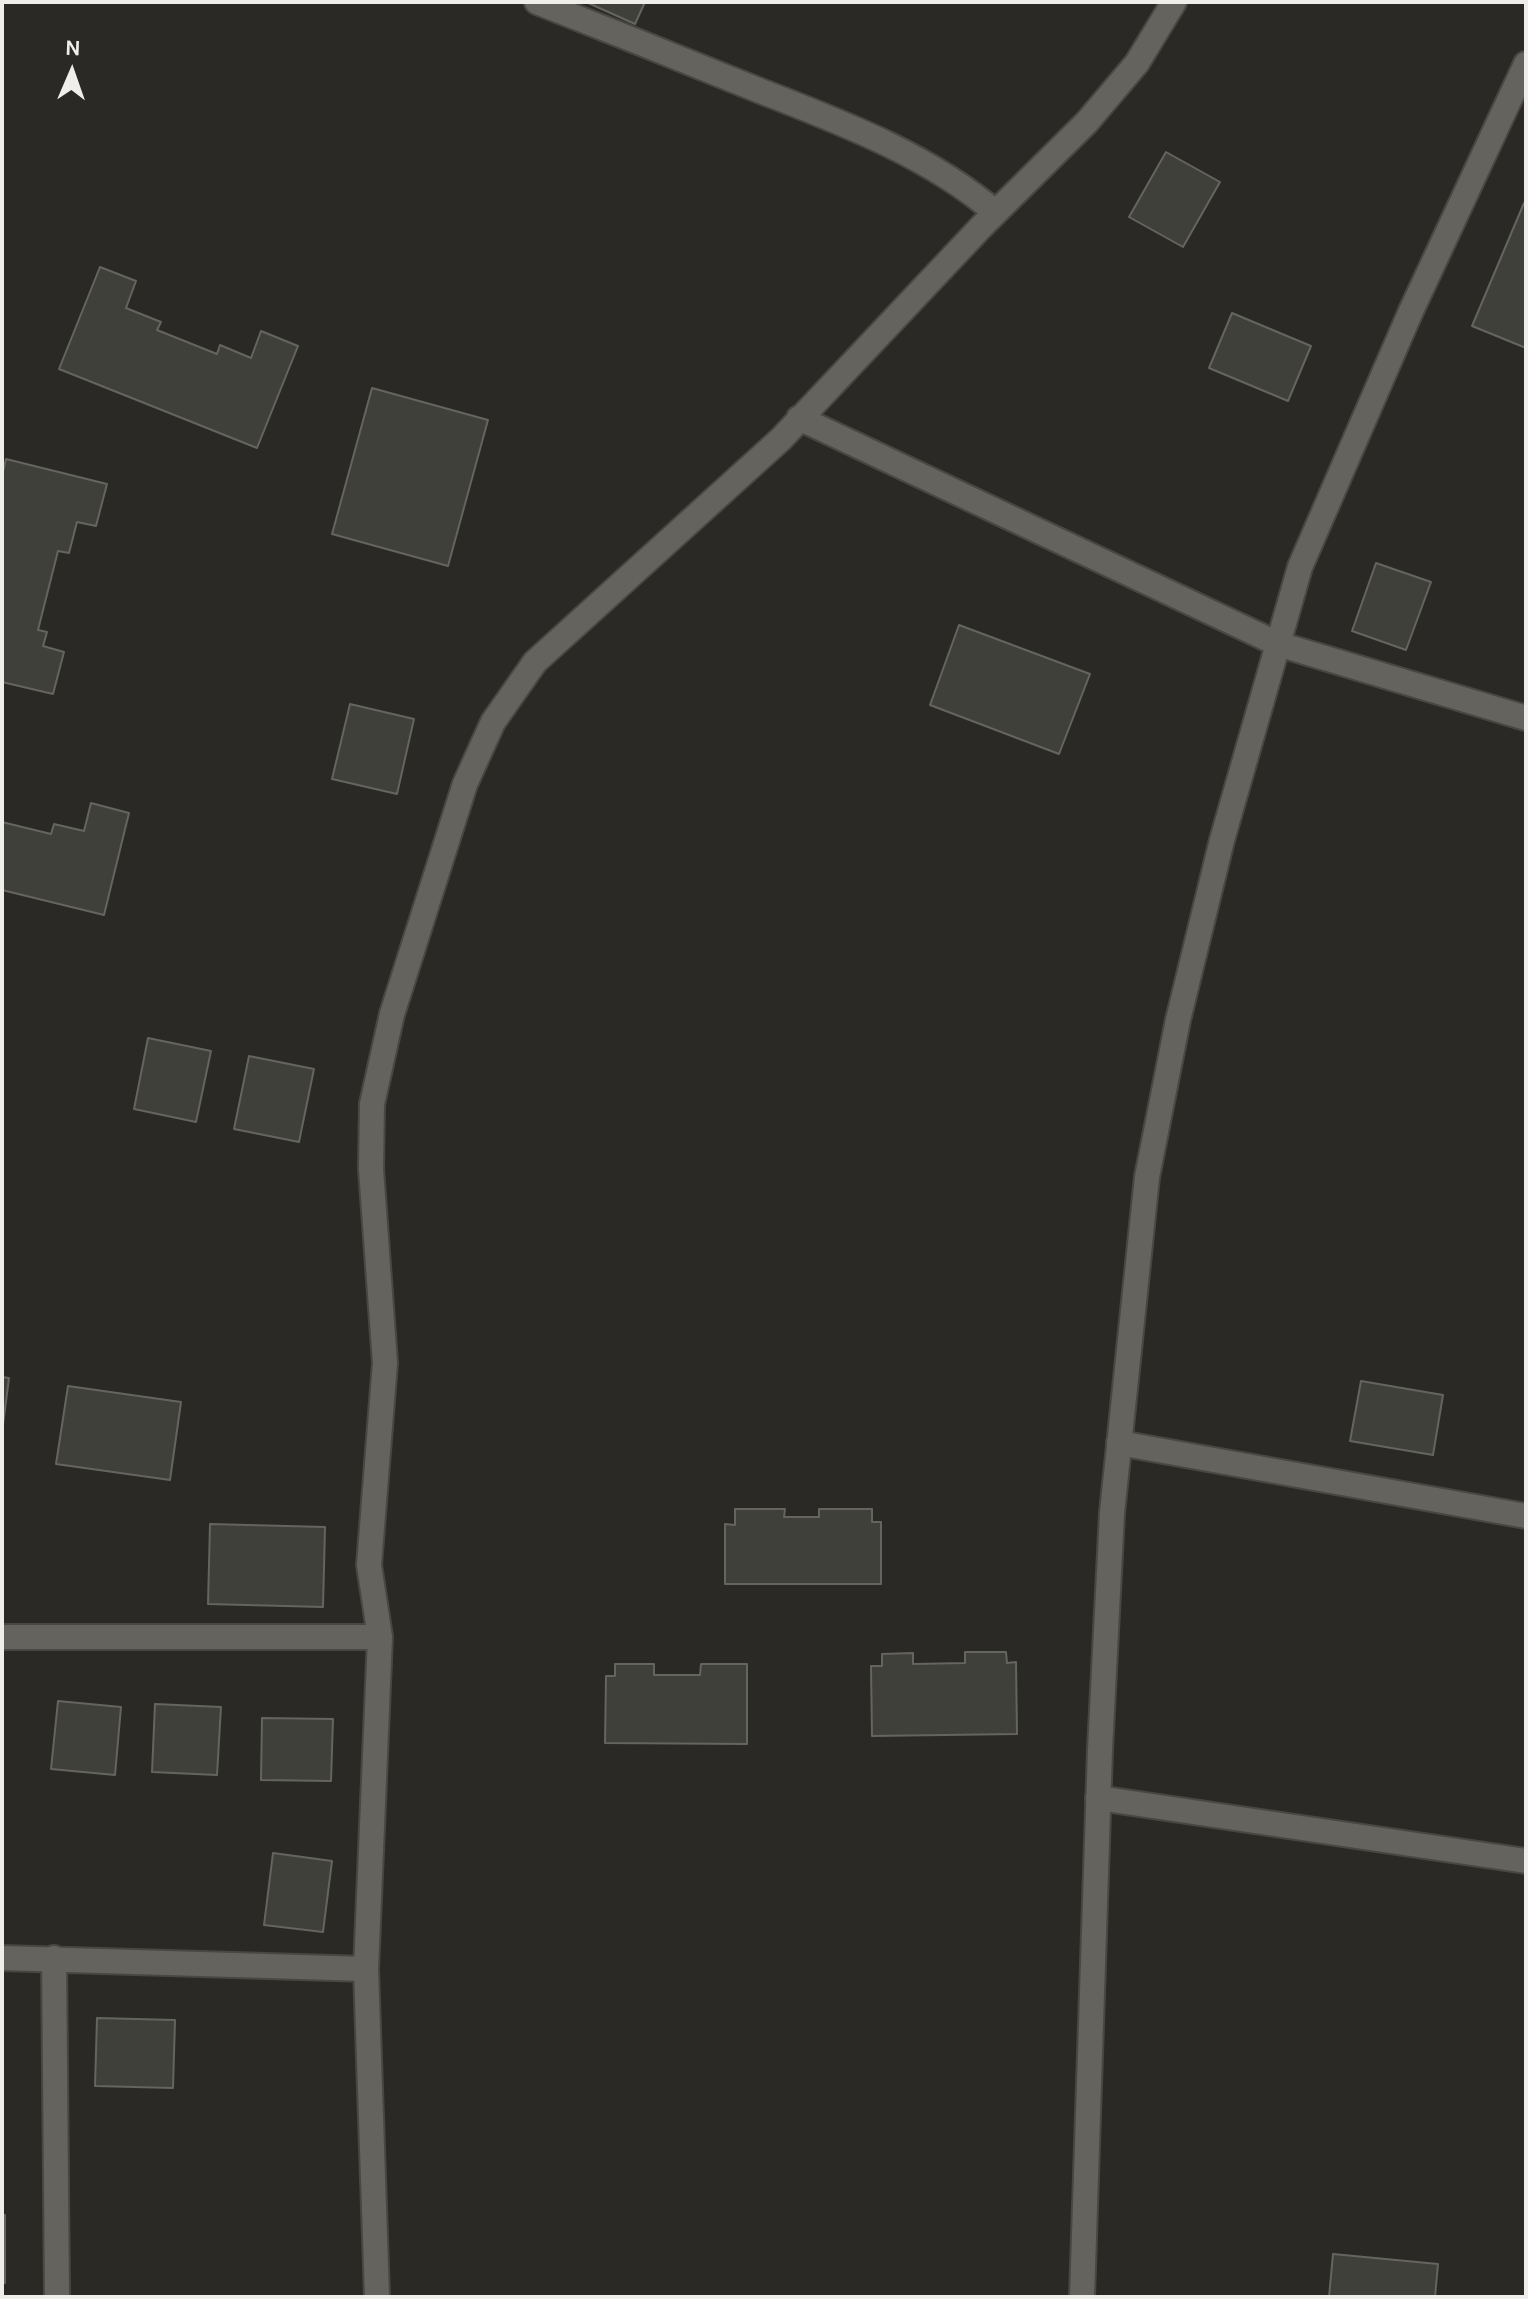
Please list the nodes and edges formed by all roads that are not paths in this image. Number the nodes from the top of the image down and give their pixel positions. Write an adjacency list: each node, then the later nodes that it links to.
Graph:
1 (537, 2): 4 (street)
2 (1174, 2): 4 (street)
3 (1526, 64): 6 (street)
4 (995, 212): 5 (street)
5 (799, 418): 6 (street); 11 (street)
6 (1278, 644): 7 (street); 8 (street)
7 (1526, 718)
8 (1119, 1443): 9 (street); 12 (street)
9 (1526, 1516)
10 (2, 1637): 11 (street)
11 (380, 1637): 16 (street)
12 (1098, 1798): 13 (street); 19 (street)
13 (1526, 1861)
14 (2, 1958): 15 (street)
15 (54, 1958): 16 (street); 17 (street)
16 (366, 1969): 18 (street)
17 (57, 2297)
18 (377, 2297)
19 (1082, 2297)

